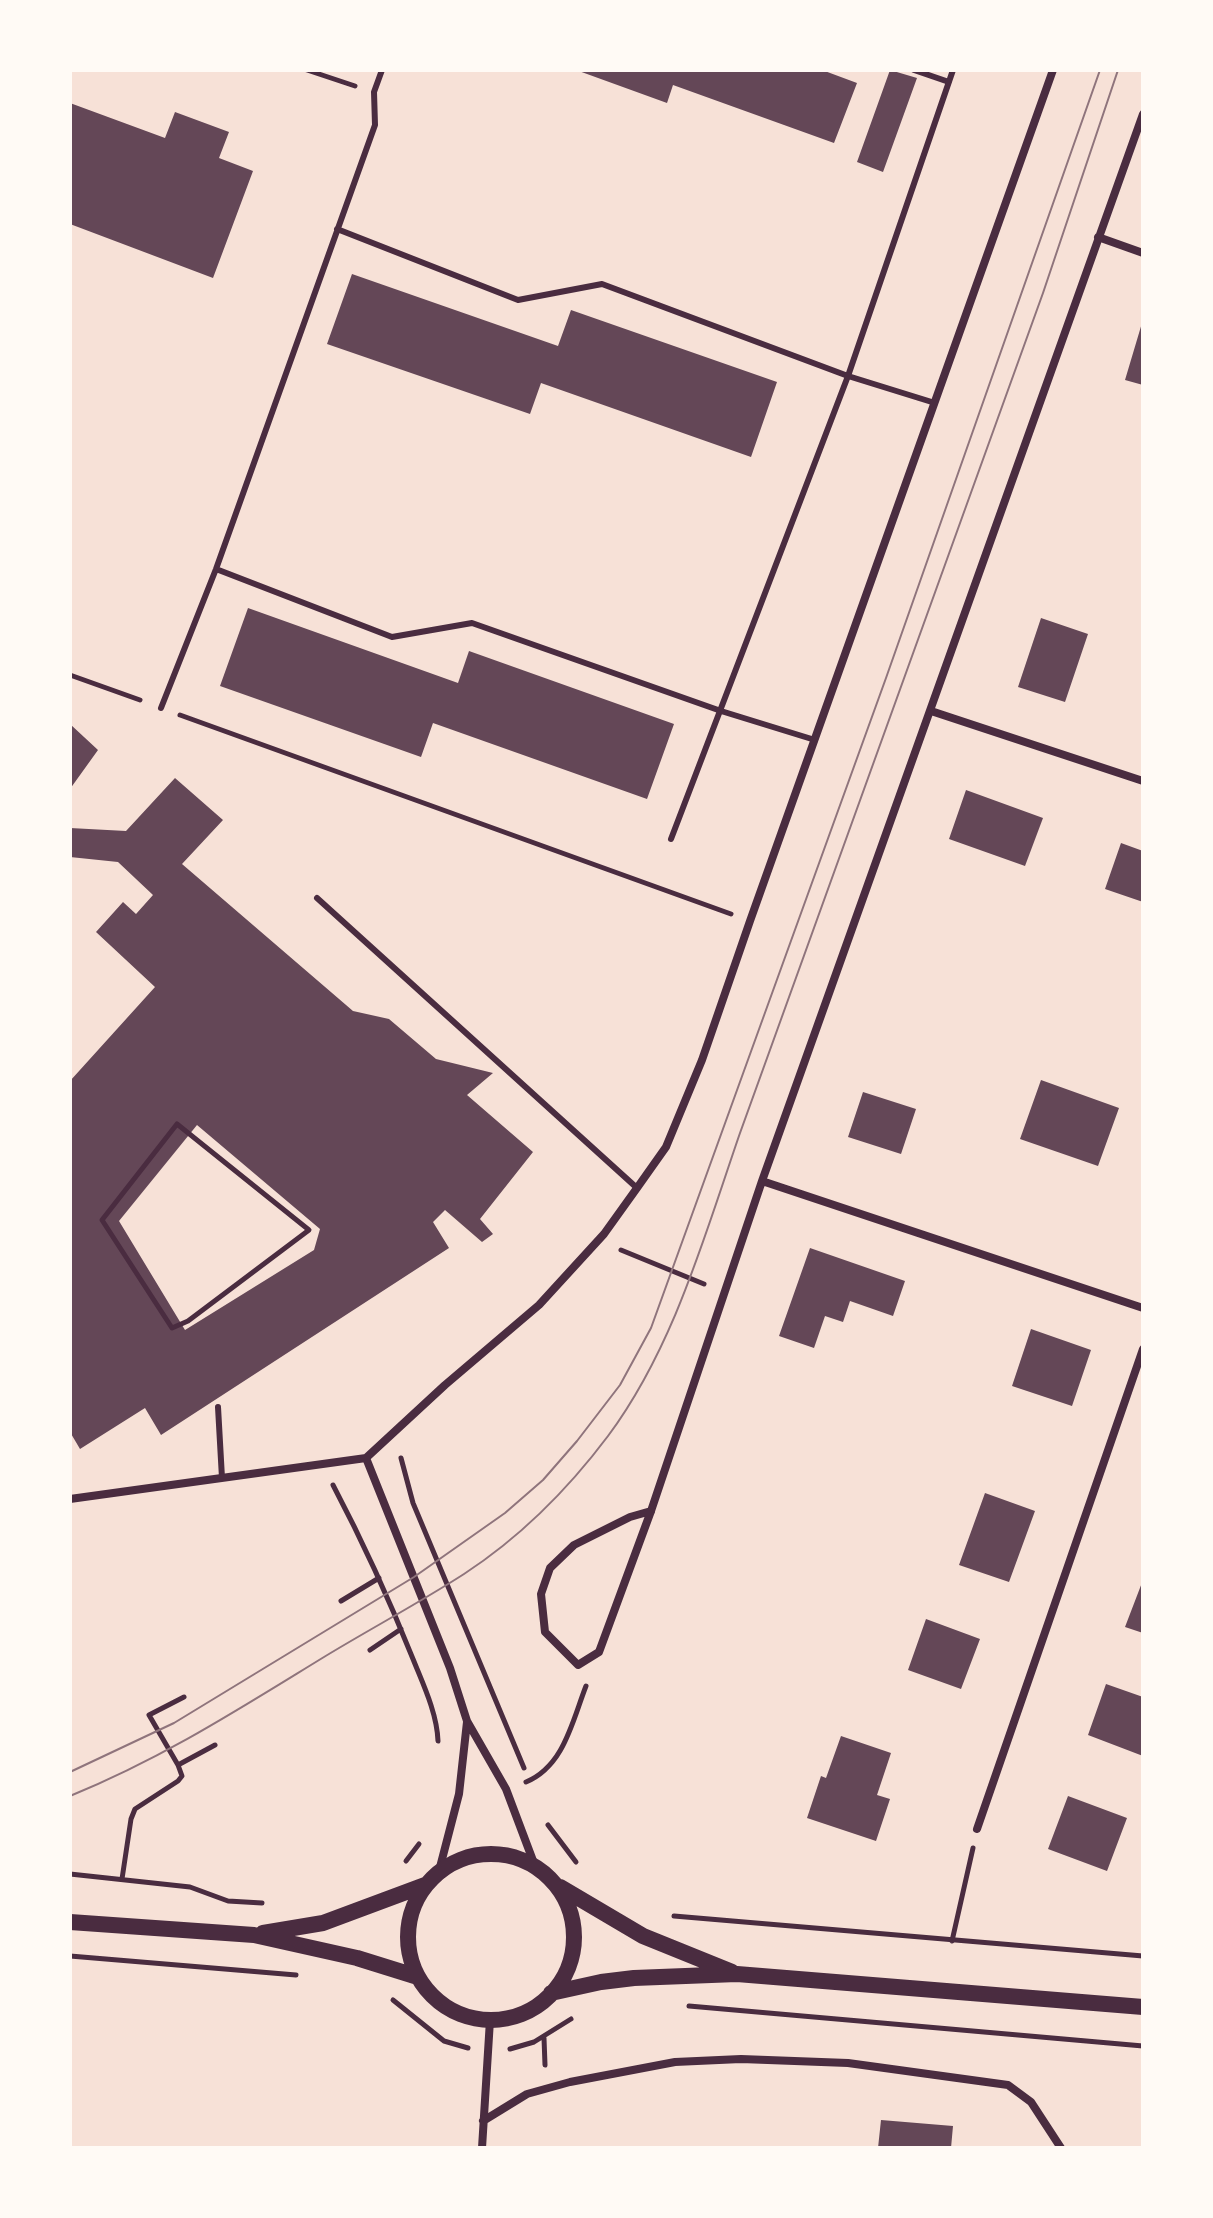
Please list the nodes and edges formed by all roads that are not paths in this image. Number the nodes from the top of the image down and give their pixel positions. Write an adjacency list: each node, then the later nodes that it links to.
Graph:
1 (382, 70): 7 (lane)
2 (914, 70): 5 (lane)
3 (953, 70): 5 (lane)
4 (1053, 70): 11 (street)
5 (949, 82): 10 (lane)
6 (1143, 114): 8 (street)
7 (337, 229): 10 (lane); 12 (lane)
8 (1098, 237): 9 (street); 15 (street)
9 (1143, 253)
10 (848, 376): 11 (lane); 14 (lane)
11 (935, 403): 16 (street)
12 (216, 569): 13 (lane); 14 (lane)
13 (161, 708)
14 (721, 711): 16 (lane); 18 (lane)
15 (931, 711): 17 (street); 20 (street)
16 (815, 740): 21 (street)
17 (1143, 781)
18 (671, 839)
19 (317, 898): 21 (lane)
20 (762, 1181): 22 (street); 28 (street)
21 (637, 1188): 25 (street)
22 (1143, 1308)
23 (1143, 1349): 30 (street)
24 (218, 1407): 26 (lane)
25 (366, 1458): 26 (street); 29 (street)
26 (222, 1478): 27 (street)
27 (70, 1499)
28 (651, 1511): 28 (street)
29 (467, 1721): 31 (street); 32 (street)
30 (977, 1829)
31 (535, 1866): 32 (main road); 34 (main road)
32 (439, 1871): 33 (main road)
33 (425, 1885): 36 (main road); 38 (main road)
34 (556, 1885): 37 (main road); 39 (main road)
35 (70, 1922): 36 (main road)
36 (254, 1935): 38 (main road)
37 (737, 1974): 39 (main road); 40 (main road)
38 (418, 1977): 41 (main road)
39 (551, 1993): 41 (main road)
40 (1143, 2007)
41 (490, 2020): 42 (street)
42 (483, 2121): 43 (street); 44 (street)
43 (482, 2148)
44 (1061, 2148)

